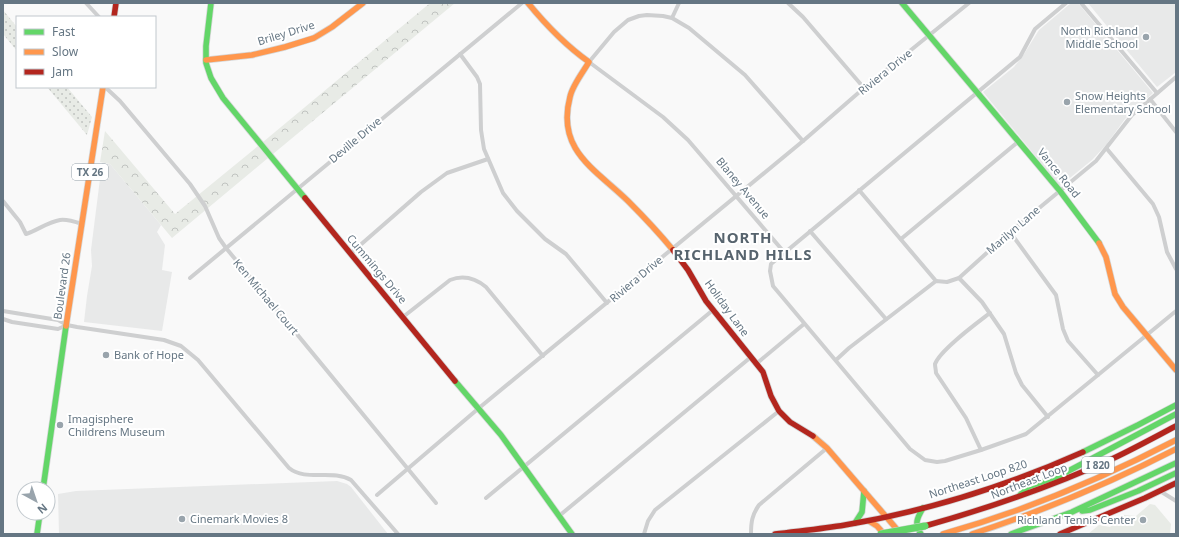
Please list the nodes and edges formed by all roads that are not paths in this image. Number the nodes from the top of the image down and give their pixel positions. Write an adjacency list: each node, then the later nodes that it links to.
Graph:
1 (86, 3): 13 (street)
2 (116, 3): 14 (main road)
3 (211, 3): 18 (main road, Cummings Drive)
4 (363, 3): 18 (main road, Briley Drive)
5 (522, 3): 17 (street, Deville Drive)
6 (528, 3): 19 (main road, Blaney Avenue)
7 (679, 3): 15 (street)
8 (788, 3): 23 (street)
9 (902, 3): 16 (main road, Vance Road)
10 (969, 3): 16 (street, Riviera Drive)
11 (1066, 3): 24 (street)
12 (1081, 3): 25 (street)
13 (98, 16)
14 (114, 16)
15 (672, 18): 19 (street); 28 (street)
16 (930, 36): 23 (street, Riviera Drive); 24 (main road, Vance Road)
17 (460, 54): 31 (street); 32 (street, Deville Drive)
18 (206, 60): 32 (main road, Cummings Drive)
19 (589, 62): 35 (street, Blaney Avenue); 42 (main road, Holiday Lane)
20 (1176, 77): 25 (street, Marilyn Lane)
21 (104, 88): 37 (main road, Boulevard 26 / TX 26)
22 (105, 88): 41 (street, Ken Michael Court)
23 (864, 88): 28 (street, Riviera Drive)
24 (978, 92): 29 (main road, Vance Road); 33 (street)
25 (1157, 93): 26 (street, Marilyn Lane)
26 (1150, 99): 27 (street); 30 (street, Marilyn Lane)
27 (1176, 132)
28 (803, 141): 35 (street, Riviera Drive)
29 (1019, 142): 34 (main road, Vance Road); 40 (street)
30 (1107, 149): 34 (street, Marilyn Lane); 45 (street)
31 (488, 159): 44 (street); 49 (street)
32 (296, 189): 41 (street, Deville Drive); 44 (main road, Cummings Drive)
33 (859, 190): 38 (street); 40 (street)
34 (1060, 191): 39 (street, Marilyn Lane); 59 (main road, Vance Road)
35 (735, 196): 42 (street, Riviera Drive); 43 (street, Blaney Avenue)
36 (3, 201): 37 (street)
37 (82, 224): 58 (main road, Boulevard 26 / TX 26)
38 (810, 231): 43 (street); 56 (street)
39 (1010, 232): 47 (street, Marilyn Lane); 65 (street)
40 (901, 239): 48 (street)
41 (226, 248): 46 (street, Deville Drive); 78 (street, Ken Michael Court)
42 (672, 249): 49 (street, Riviera Drive); 50 (main road, Holiday Lane)
43 (784, 252): 57 (street)
44 (350, 254): 54 (main road, Cummings Drive)
45 (1176, 269)
46 (190, 278)
47 (959, 278): 48 (street); 53 (street)
48 (936, 280): 56 (street)
49 (607, 303): 60 (street, Riviera Drive)
50 (713, 310): 61 (main road, Holiday Lane); 77 (street)
51 (3, 311): 58 (street)
52 (1176, 311): 59 (street)
53 (990, 313): 70 (street); 75 (street)
54 (403, 317): 60 (street); 67 (main road, Cummings Drive)
55 (3, 319): 58 (street)
56 (886, 319): 62 (street)
57 (804, 324): 62 (street); 63 (street)
58 (67, 325): 80 (main road, Boulevard 26 / TX 26); 97 (street)
59 (1147, 335): 64 (main road, Vance Road); 65 (street)
60 (543, 356): 67 (street, Riviera Drive)
61 (751, 357): 63 (main road, Holiday Lane); 91 (street)
62 (836, 360): 75 (street)
63 (756, 364): 68 (main road, Holiday Lane)
64 (1176, 370)
65 (1098, 375): 70 (street)
66 (1176, 405): 89 (main road, Northeast Loop 820)
67 (479, 408): 77 (main road, Cummings Drive); 78 (street, Riviera Drive)
68 (779, 411): 73 (main road, Holiday Lane); 99 (street)
69 (1176, 414): 86 (main road)
70 (1048, 417): 75 (street)
71 (1176, 426): 86 (main road, Northeast Loop / I 820)
72 (1176, 440): 105 (main road)
73 (827, 448): 82 (main road, Holiday Lane); 100 (street)
74 (1176, 449): 106 (main road)
75 (981, 450)
76 (1176, 462): 90 (main road)
77 (523, 467): 85 (street); 91 (main road, Cummings Drive)
78 (408, 468): 84 (street, Riviera Drive); 88 (street, Ken Michael Court)
79 (1176, 473): 90 (main road)
80 (44, 481)
81 (1176, 483): 83 (main road)
82 (864, 491): 92 (main road, Holiday Lane); 95 (main road)
83 (1160, 491): 87 (street); 108 (main road)
84 (377, 495)
85 (486, 498)
86 (1017, 498): 102 (main road, Northeast Loop / I 820, bridge)
87 (1176, 501)
88 (436, 503)
89 (923, 508): 92 (main road, Northeast Loop 820); 104 (main road)
90 (1072, 512): 107 (main road)
91 (559, 516): 98 (main road, Cummings Drive)
92 (887, 516): 94 (main road, Northeast Loop 820); 103 (main road, Holiday Lane)
93 (39, 521): 96 (main road)
94 (869, 521): 95 (main road, Northeast Loop 820); 102 (main road)
95 (855, 524): 101 (main road, Northeast Loop 820)
96 (37, 534)
97 (398, 534)
98 (572, 534)
99 (644, 534)
100 (751, 534)
101 (775, 534)
102 (883, 534)
103 (901, 534)
104 (921, 534)
105 (944, 534)
106 (972, 534)
107 (1011, 534)
108 (1060, 534)

